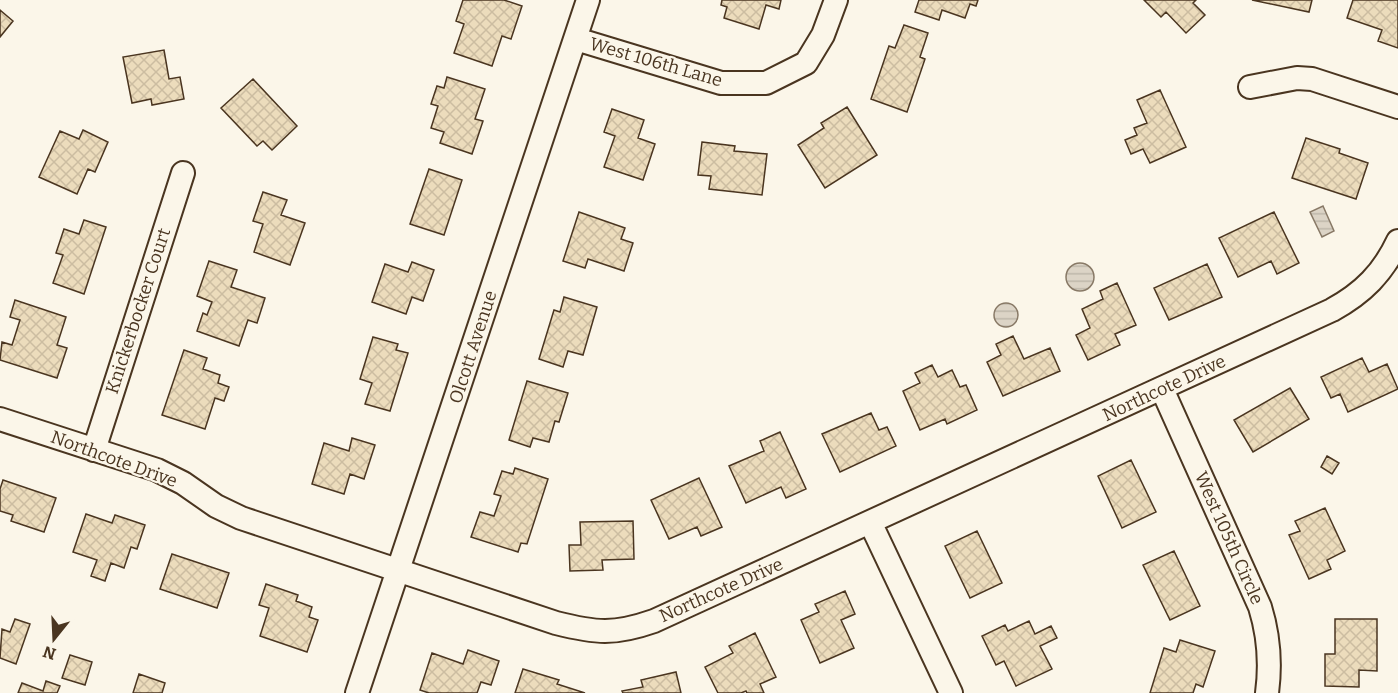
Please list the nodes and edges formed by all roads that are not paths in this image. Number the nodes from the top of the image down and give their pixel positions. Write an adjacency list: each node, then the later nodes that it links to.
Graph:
1 (588, 0): 3 (street, Olcott Avenue)
2 (836, 0): 3 (street, West 106th Lane)
3 (576, 39): 12 (street, Olcott Avenue)
4 (1250, 87): 5 (street)
5 (1398, 107)
6 (183, 173): 10 (street, Knickerbocker Court)
7 (1398, 241): 8 (street, Northcote Drive)
8 (1162, 389): 11 (street, Northcote Drive); 15 (street, West 105th Circle)
9 (0, 419): 10 (street, Northcote Drive)
10 (94, 450): 12 (street, Northcote Drive)
11 (870, 522): 12 (street, Northcote Drive); 14 (street)
12 (399, 570): 13 (street, Olcott Avenue)
13 (357, 693)
14 (951, 693)
15 (1267, 693)

